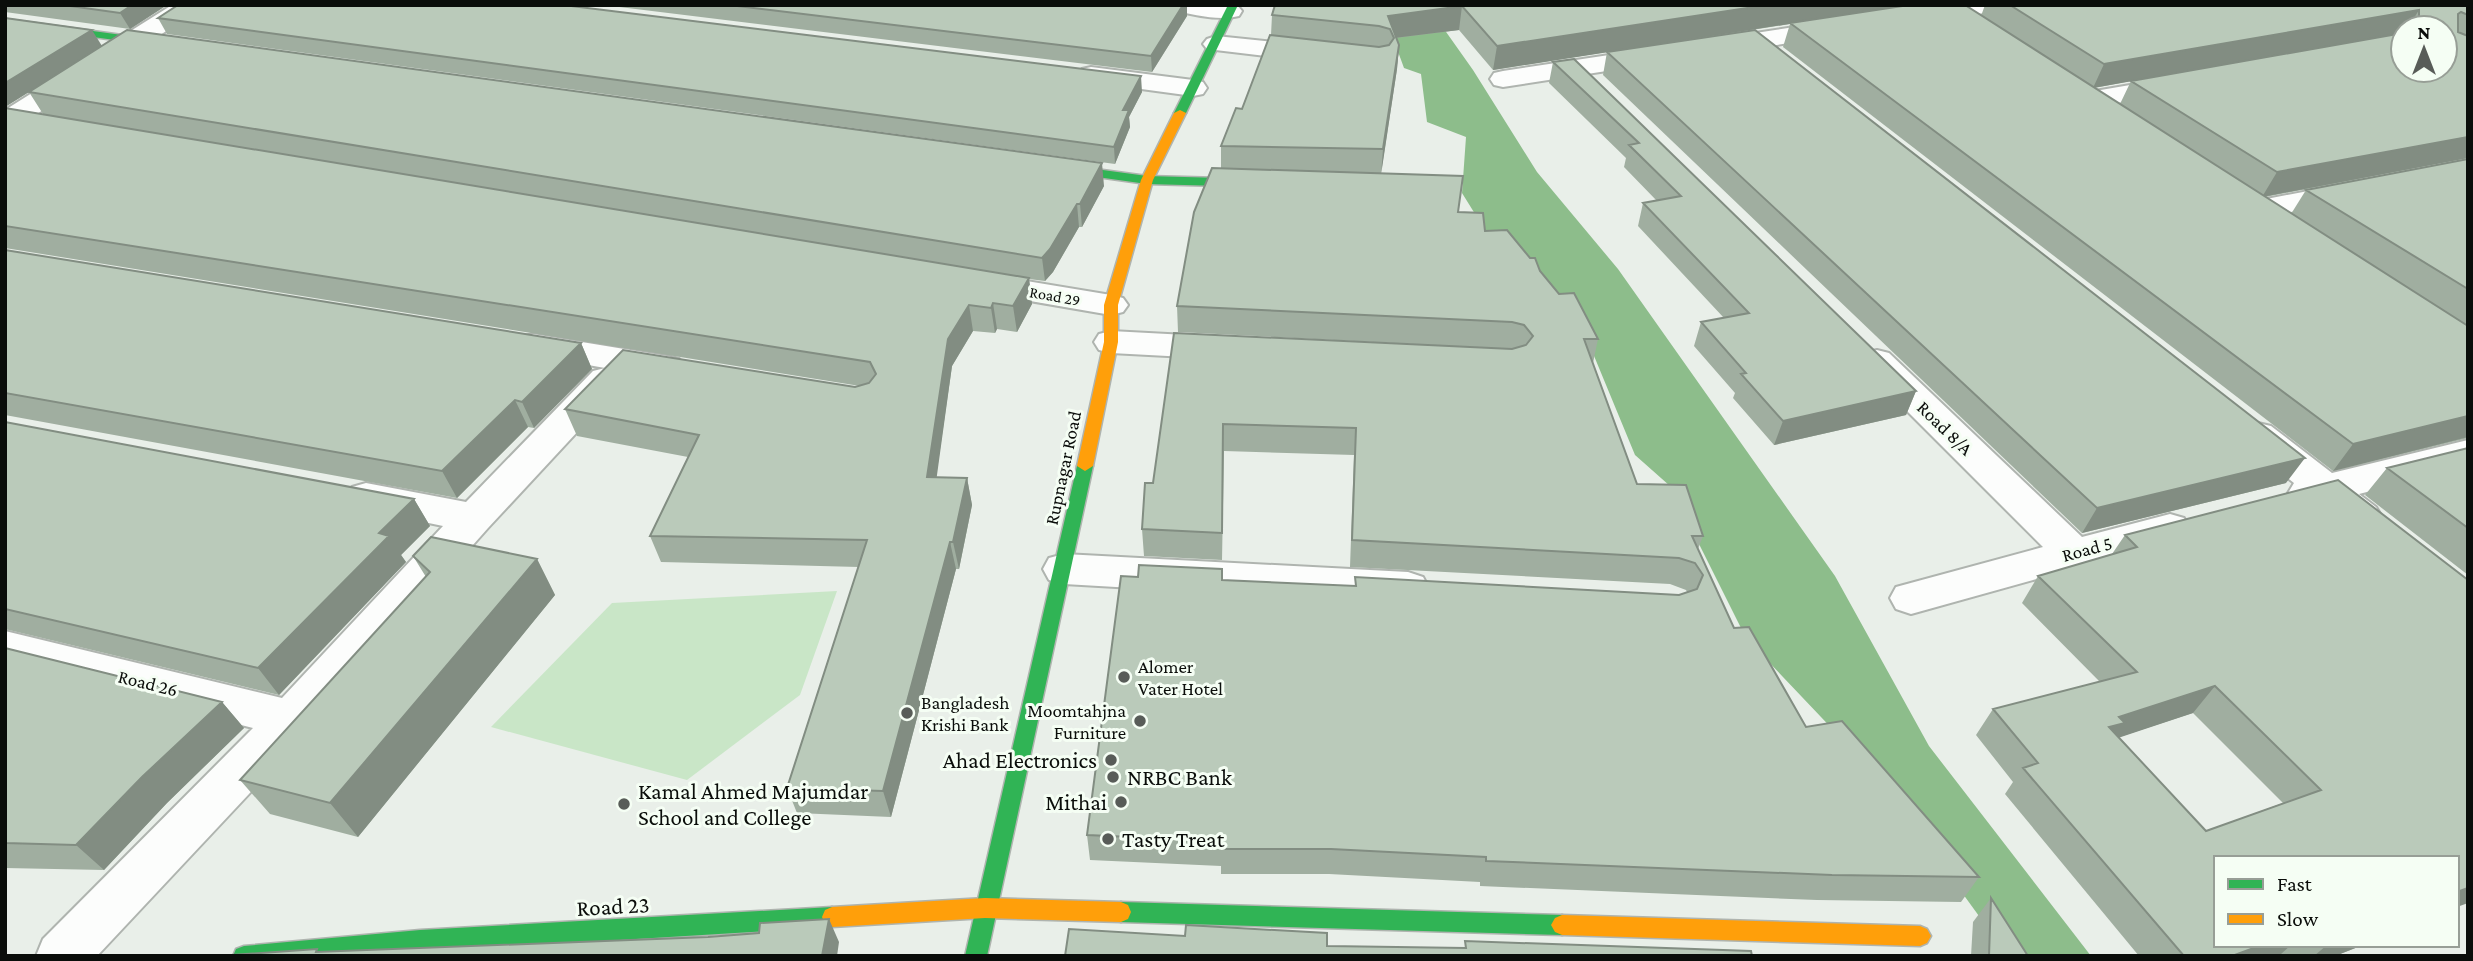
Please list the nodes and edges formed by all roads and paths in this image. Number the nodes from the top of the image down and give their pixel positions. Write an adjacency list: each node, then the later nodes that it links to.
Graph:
1 (190, 5): 9 (street)
2 (1182, 5): 3 (street)
3 (1231, 8): 11 (street, Rupnagar Road)
4 (1946, 9): 5 (street); 6 (street)
5 (1899, 20)
6 (1988, 20)
7 (5, 22): 9 (street)
8 (1860, 25): 10 (street)
9 (135, 40): 12 (street); 21 (street)
10 (1755, 41): 14 (street); 15 (street)
11 (1216, 44): 13 (street); 19 (street, Rupnagar Road)
12 (176, 45)
13 (1336, 56)
14 (1788, 67)
15 (1577, 68): 17 (street); 20 (street)
16 (1069, 73): 19 (street)
17 (1503, 79)
18 (2198, 81): 22 (street)
19 (1193, 88): 25 (street, Rupnagar Road)
20 (1607, 97)
21 (7, 120): 23 (street)
22 (2123, 122)
23 (52, 126)
24 (1038, 165): 25 (street)
25 (1147, 180): 26 (street); 30 (street, Rupnagar Road)
26 (1273, 183)
27 (2375, 187): 28 (street)
28 (2290, 232)
29 (946, 277): 30 (street, Road 29)
30 (1111, 305): 33 (street, Rupnagar Road)
31 (1855, 339): 45 (street, Road 8/A)
32 (500, 340): 35 (street)
33 (1111, 342): 34 (street); 46 (street, Rupnagar Road)
34 (1261, 350)
35 (624, 360): 36 (street); 42 (street)
36 (704, 373)
37 (2237, 419): 39 (street)
38 (2468, 453): 39 (street)
39 (2325, 488): 41 (street); 44 (street)
40 (326, 490): 42 (street)
41 (2272, 502)
42 (474, 518): 50 (street)
43 (2205, 519): 45 (street, Road 5)
44 (2391, 540)
45 (2073, 553): 48 (street, Road 5)
46 (1064, 569): 47 (street); 51 (street, Rupnagar Road)
47 (1450, 590)
48 (1911, 598)
49 (5, 648): 50 (street, Road 26)
50 (291, 719): 53 (street)
51 (985, 908): 52 (street, Road 23); 54 (street, Road 23); 55 (street, Rupnagar Road)
52 (1920, 936)
53 (62, 956)
54 (244, 956)
55 (976, 956)

